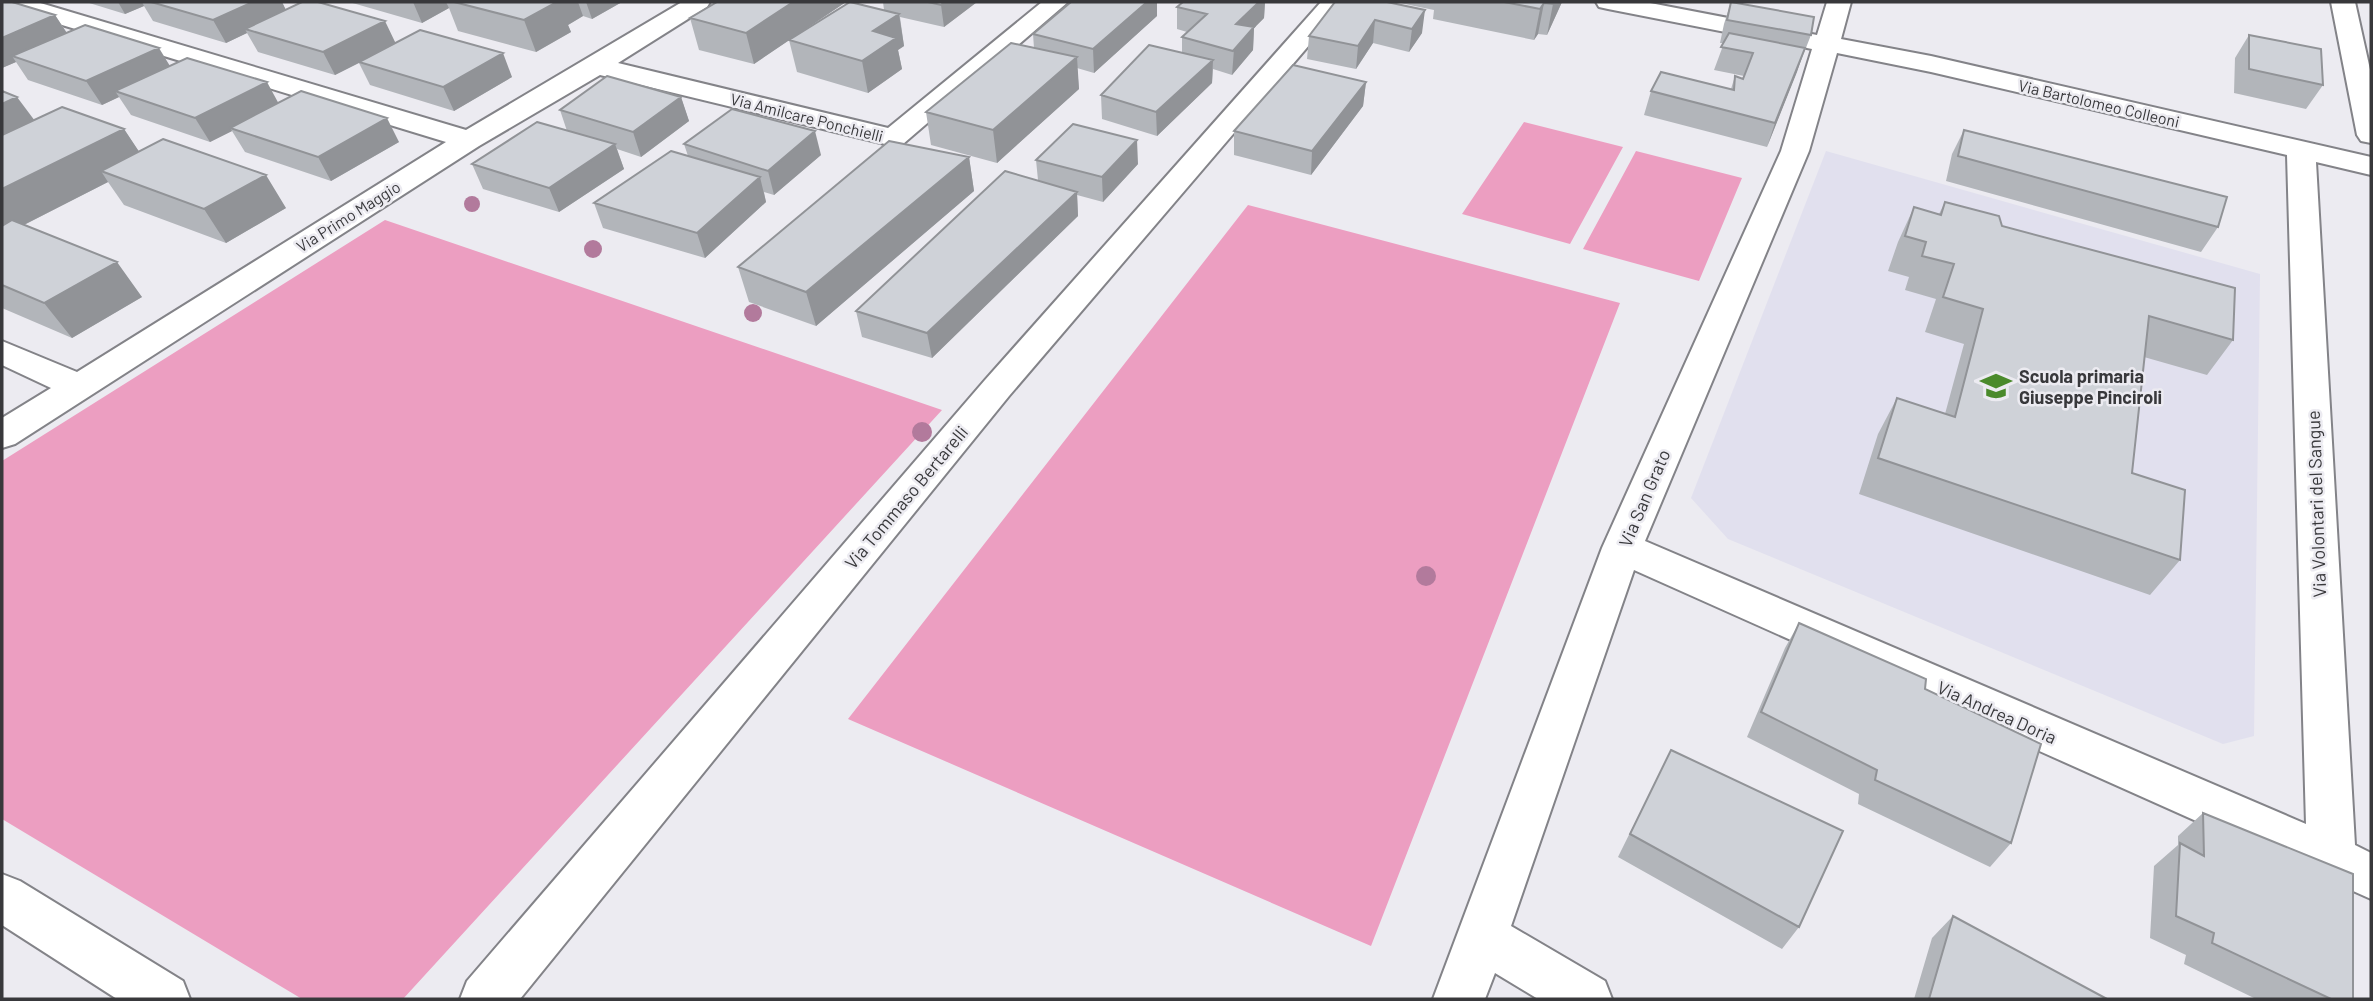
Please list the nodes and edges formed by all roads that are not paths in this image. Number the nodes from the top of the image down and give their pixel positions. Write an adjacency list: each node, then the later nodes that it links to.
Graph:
1 (12, 2): 11 (street)
2 (698, 2): 9 (street, Via Primo Maggio)
3 (1056, 2): 9 (street, Via Amilcare Ponchielli)
4 (1334, 2): 23 (street, Via Tommaso Bertarelli)
5 (1608, 2): 8 (street, Via Bartolomeo Colleoni)
6 (1839, 2): 8 (street, Via San Grato)
7 (2343, 2): 10 (street)
8 (1826, 42): 12 (street, Via Bartolomeo Colleoni); 17 (street, Via San Grato)
9 (596, 66): 11 (street, Via Primo Maggio)
10 (2371, 135)
11 (469, 140): 15 (street, Via Primo Maggio)
12 (2301, 150): 13 (street, Via Bartolomeo Colleoni); 18 (street, Via Volontari del Sangue)
13 (2371, 166)
14 (2, 352): 15 (street)
15 (80, 387): 16 (street, Via Primo Maggio)
16 (2, 435)
17 (1622, 548): 18 (street, Via Andrea Doria); 21 (street, Via San Grato)
18 (2331, 858): 19 (street, Via Andrea Doria)
19 (2371, 876)
20 (2, 897): 22 (street)
21 (1483, 937): 24 (street, Via San Grato); 25 (street)
22 (164, 999)
23 (486, 999)
24 (1459, 999)
25 (1586, 999)

